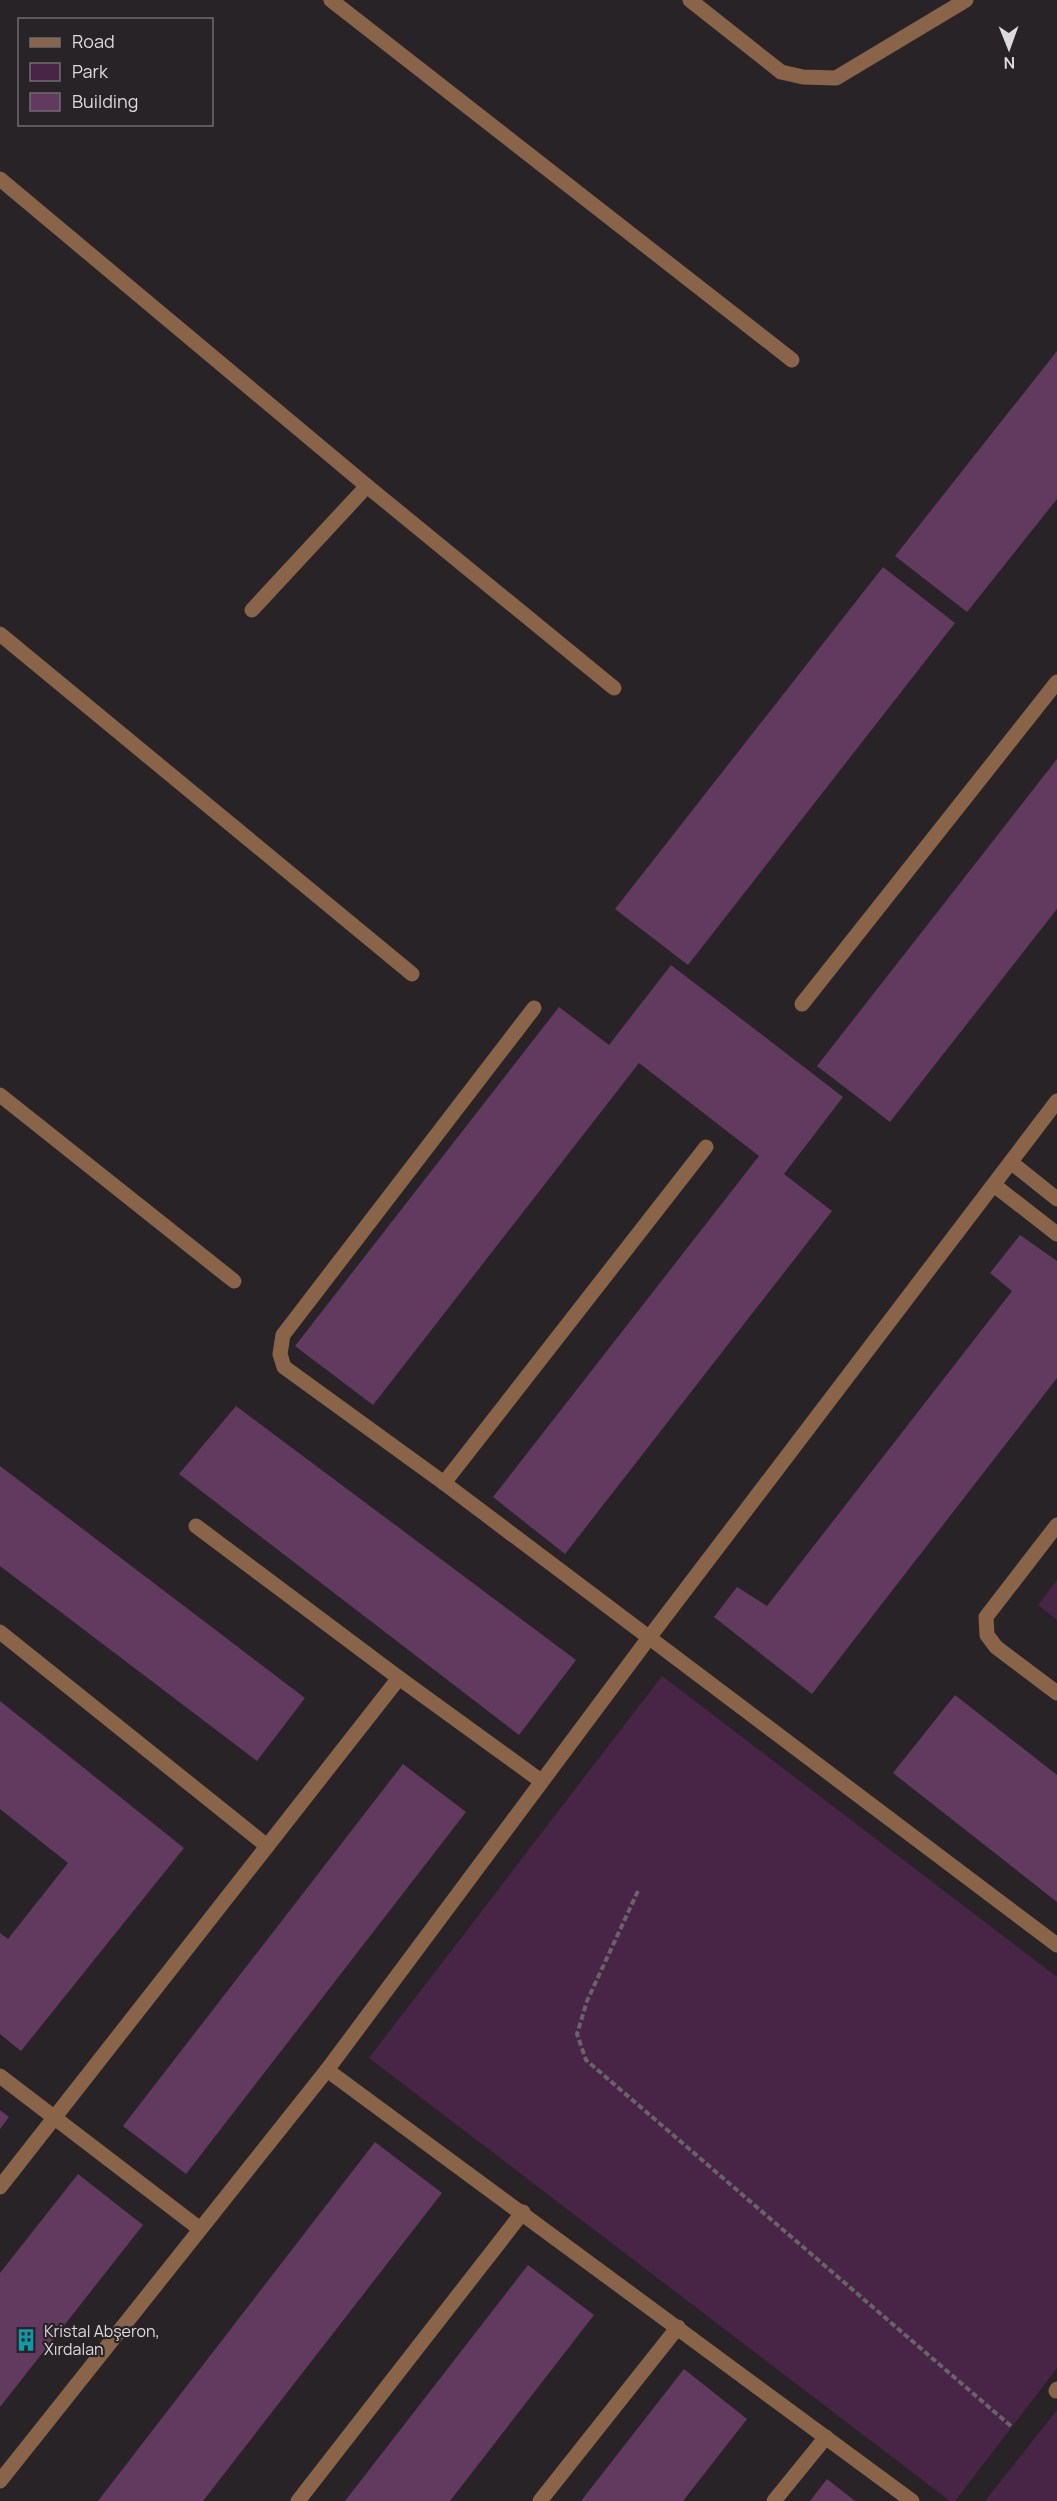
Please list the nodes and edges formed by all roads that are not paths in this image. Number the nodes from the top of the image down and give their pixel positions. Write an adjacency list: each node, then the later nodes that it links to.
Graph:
1 (331, 0): 5 (street)
2 (690, 0): 3 (street)
3 (966, 0)
4 (0, 179): 6 (street)
5 (792, 360)
6 (367, 486): 7 (street); 9 (street)
7 (252, 610)
8 (0, 634): 11 (street)
9 (614, 688)
10 (1055, 688): 12 (street)
11 (412, 974)
12 (802, 1004)
13 (534, 1008): 22 (street)
14 (0, 1095): 21 (street)
15 (1057, 1101): 17 (street)
16 (706, 1147): 22 (street)
17 (1012, 1162): 18 (street); 19 (street)
18 (994, 1185): 20 (street); 26 (street)
19 (1057, 1199)
20 (1057, 1234)
21 (234, 1281)
22 (444, 1483): 26 (street)
23 (1057, 1525): 28 (street)
24 (196, 1526): 27 (street)
25 (0, 1632): 30 (street)
26 (648, 1639): 29 (street); 31 (street)
27 (399, 1678): 29 (street); 30 (street)
28 (1057, 1693)
29 (541, 1781): 32 (street)
30 (267, 1846): 34 (street)
31 (1057, 1945)
32 (327, 2070): 36 (street); 37 (street)
33 (0, 2076): 34 (street)
34 (54, 2117): 35 (street); 37 (street)
35 (0, 2187)
36 (523, 2212): 38 (street); 41 (street)
37 (200, 2229): 40 (street)
38 (678, 2327): 39 (street); 42 (street)
39 (826, 2437): 43 (street); 44 (street)
40 (0, 2481)
41 (298, 2501)
42 (540, 2501)
43 (774, 2501)
44 (912, 2501)

